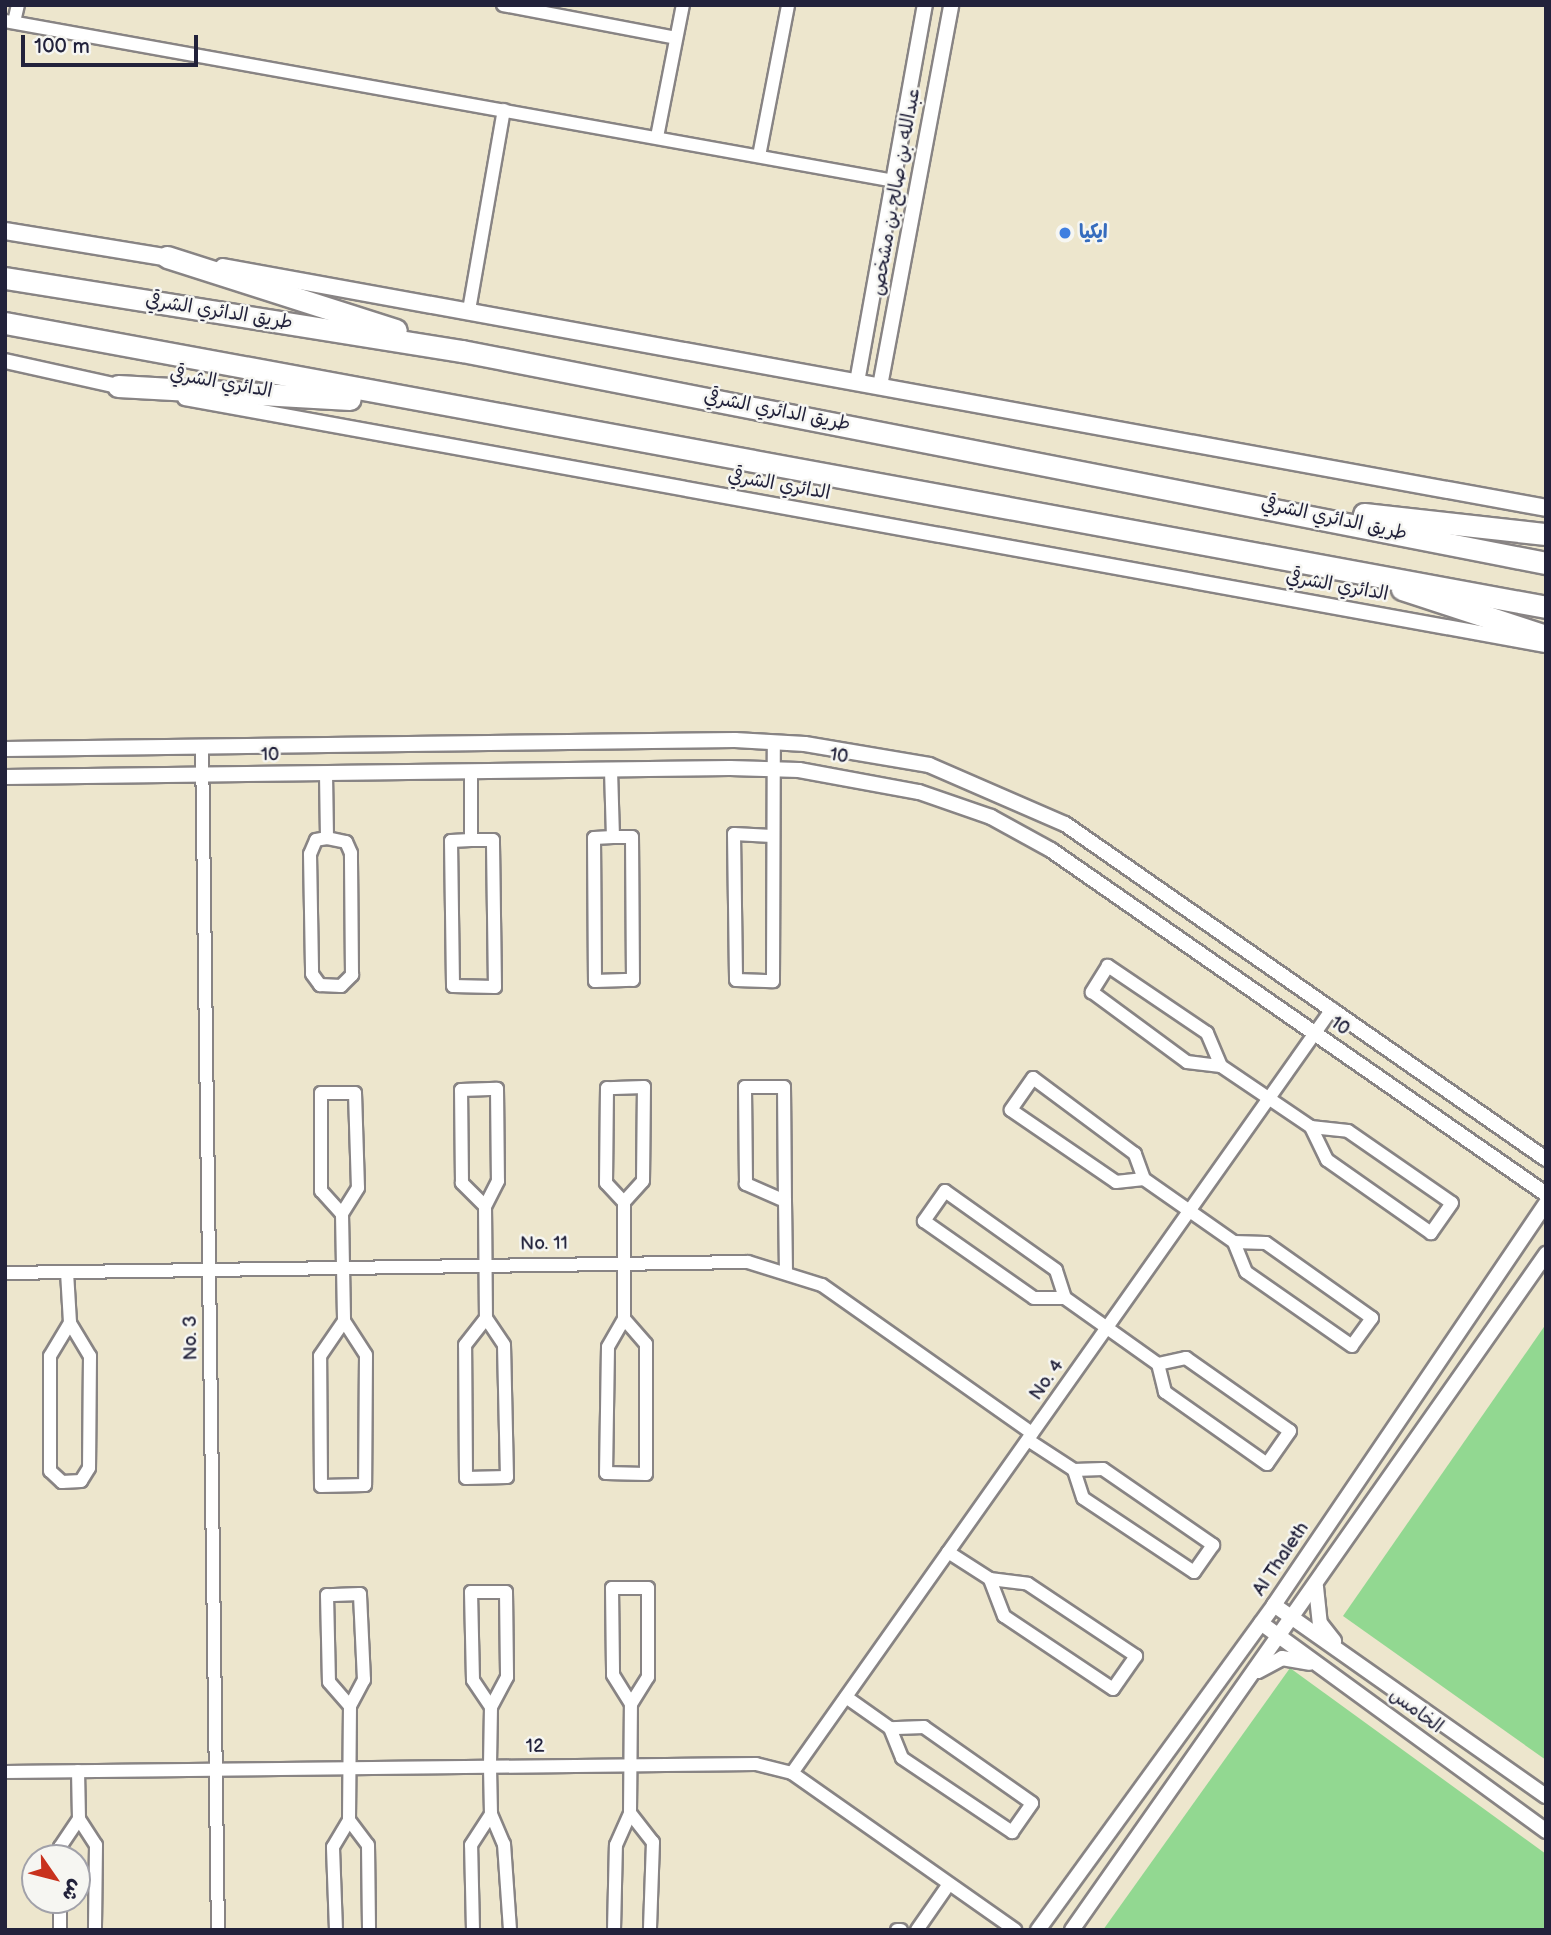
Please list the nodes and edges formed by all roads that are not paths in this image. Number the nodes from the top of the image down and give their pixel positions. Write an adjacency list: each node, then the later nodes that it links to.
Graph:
1 (18, 5): 7 (street)
2 (503, 5): 8 (street)
3 (683, 5): 8 (street)
4 (788, 5): 11 (street)
5 (925, 5): 12 (street, عبدالله بن صالح بن مشخص)
6 (951, 5): 22 (street, عبدالله بن صالح بن مشخص)
7 (10, 21): 9 (street)
8 (676, 38): 10 (street)
9 (504, 110): 10 (street); 16 (street)
10 (657, 137): 11 (street)
11 (759, 156): 12 (street)
12 (894, 181): 20 (street, عبدالله بن صالح بن مشخص)
13 (5, 231): 14 (main road)
14 (167, 257): 16 (main road); 18 (highway)
15 (5, 278): 18 (highway, طريق الدائري الشرقي)
16 (469, 310): 20 (main road)
17 (5, 323): 23 (highway)
18 (461, 351): 25 (highway, طريق الدائري الشرقي)
19 (5, 361): 21 (street, الدائري الشرقي)
20 (857, 382): 22 (main road)
21 (118, 386): 23 (highway); 31 (street, الدائري الشرقي)
22 (880, 386): 24 (main road)
23 (438, 404): 27 (highway)
24 (1546, 508)
25 (1288, 509): 26 (highway); 28 (highway, طريق الدائري الشرقي)
26 (1546, 534)
27 (1320, 562): 29 (highway); 30 (highway)
28 (1546, 563)
29 (1546, 607)
30 (1546, 636)
31 (1546, 645)
32 (775, 742): 33 (street, 10); 35 (street); 45 (street, 10)
33 (202, 746): 34 (street, 10); 39 (street, No. 3)
34 (5, 748)
35 (774, 769): 36 (street, 10); 41 (street); 46 (street, 10)
36 (611, 770): 37 (street, 10); 42 (street)
37 (471, 772): 38 (street, 10); 44 (street)
38 (326, 774): 39 (street, 10); 43 (street)
39 (202, 775): 40 (street, 10); 64 (street, No. 3)
40 (5, 777)
41 (772, 836): 41 (street)
42 (613, 837): 42 (street)
43 (327, 838): 43 (street)
44 (471, 840): 44 (street)
45 (1332, 1009): 46 (street, No. 4); 50 (street, 10)
46 (1315, 1033): 48 (street, No. 4); 52 (street, 10)
47 (1221, 1066): 47 (street); 48 (street)
48 (1269, 1098): 49 (street); 57 (street, No. 4)
49 (1311, 1127): 49 (street)
50 (1546, 1159)
51 (1144, 1179): 51 (street); 57 (street)
52 (1546, 1194)
53 (785, 1201): 53 (street); 65 (street)
54 (625, 1202): 54 (street); 61 (street)
55 (1546, 1203): 80 (street, Al Thaleth)
56 (485, 1206): 56 (street); 62 (street)
57 (1189, 1211): 59 (street); 73 (street, No. 4)
58 (342, 1214): 58 (street); 63 (street)
59 (1234, 1242): 59 (street)
60 (1546, 1254): 79 (street)
61 (625, 1261): 62 (street, No. 11); 65 (street, No. 11); 70 (street)
62 (486, 1264): 63 (street, No. 11); 69 (street)
63 (343, 1267): 64 (street, No. 11); 71 (street)
64 (209, 1270): 66 (street, No. 11); 95 (street, No. 3)
65 (786, 1271): 75 (street, No. 11)
66 (67, 1272): 67 (street, No. 11); 72 (street)
67 (5, 1273)
68 (1065, 1298): 68 (street); 73 (street)
69 (485, 1318): 69 (street)
70 (624, 1319): 70 (street)
71 (344, 1321): 71 (street)
72 (70, 1323): 72 (street)
73 (1107, 1328): 74 (street); 75 (street, No. 4)
74 (1158, 1364): 74 (street)
75 (1030, 1436): 76 (street, No. 11); 77 (street, No. 4)
76 (1074, 1470): 76 (street)
77 (948, 1552): 78 (street); 87 (street, No. 4)
78 (990, 1579): 78 (street)
79 (1316, 1586): 81 (street); 84 (street)
80 (1274, 1605): 81 (street, الخامس); 82 (street, Al Thaleth)
81 (1293, 1618): 83 (street); 84 (street, الخامس)
82 (1261, 1623): 83 (street, الخامس); 117 (street, Al Thaleth)
83 (1280, 1636): 85 (street, الخامس); 86 (street)
84 (1344, 1653): 99 (street, الخامس)
85 (1332, 1672): 86 (street); 104 (street, الخامس)
86 (1251, 1676): 118 (street)
87 (846, 1697): 91 (street); 98 (street, No. 4)
88 (631, 1704): 88 (street); 92 (street)
89 (350, 1706): 89 (street); 94 (street)
90 (491, 1707): 90 (street); 93 (street)
91 (890, 1728): 91 (street)
92 (631, 1765): 93 (street, 12); 98 (street, 12); 100 (street)
93 (490, 1766): 94 (street, 12); 101 (street)
94 (349, 1768): 95 (street, 12); 103 (street)
95 (216, 1769): 97 (street, 12); 108 (street, No. 3)
96 (5, 1772): 97 (street, 12)
97 (78, 1772): 102 (street)
98 (792, 1773): 106 (street, 12)
99 (1546, 1796)
100 (631, 1813): 113 (street); 114 (street)
101 (491, 1814): 111 (street); 112 (street)
102 (79, 1819): 105 (street); 107 (street)
103 (349, 1820): 109 (street); 110 (street)
104 (1546, 1831)
105 (62, 1844)
106 (949, 1884): 115 (street); 116 (street, 12)
107 (95, 1930)
108 (218, 1930)
109 (336, 1930)
110 (369, 1930)
111 (473, 1930)
112 (510, 1930)
113 (614, 1930)
114 (650, 1930)
115 (917, 1930)
116 (1015, 1930)
117 (1038, 1930)
118 (1072, 1930)

